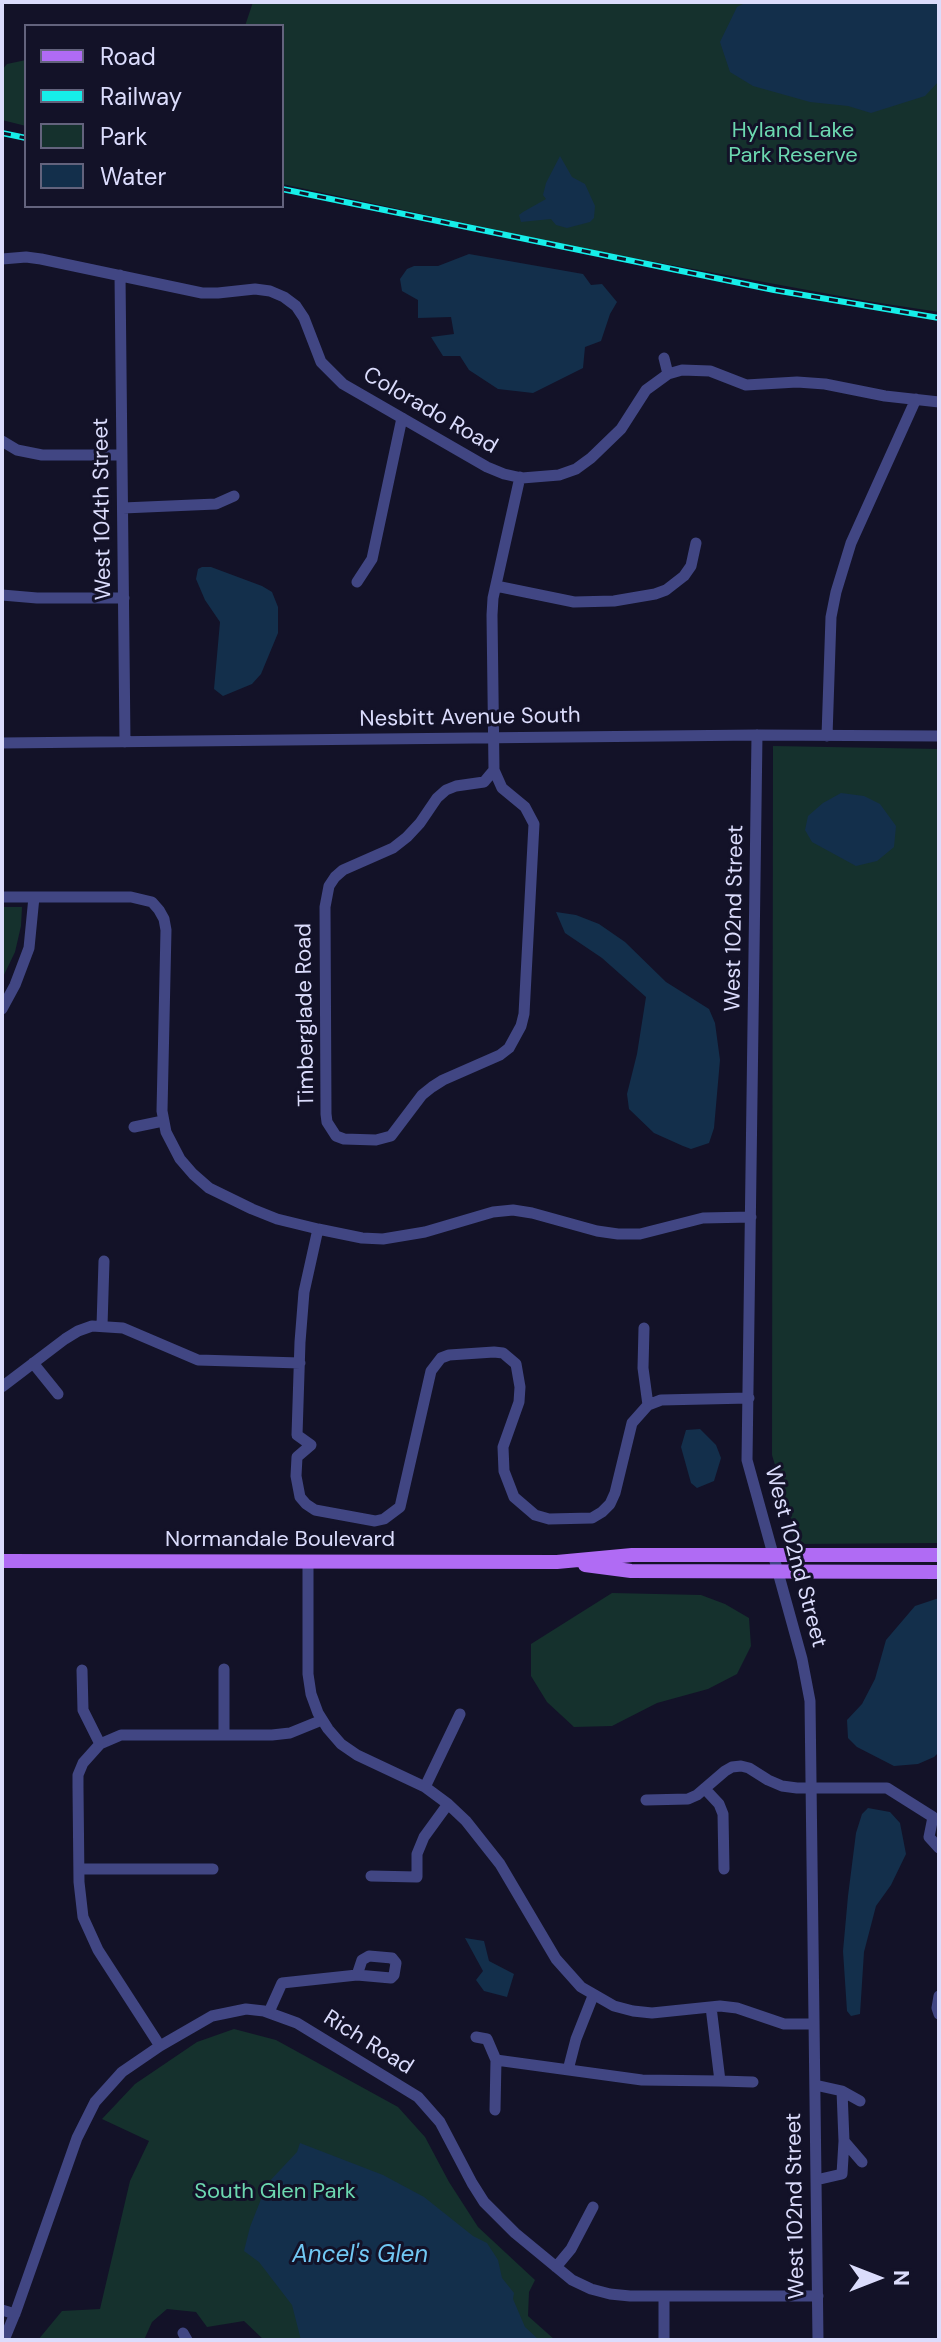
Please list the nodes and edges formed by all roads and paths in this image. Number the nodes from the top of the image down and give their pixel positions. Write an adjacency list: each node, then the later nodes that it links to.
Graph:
1 (2, 259): 2 (street, Colorado Road)
2 (120, 275): 7 (street, Colorado Road); 9 (street, West 104th Street)
3 (664, 358): 4 (street)
4 (668, 374): 5 (street); 10 (street, Colorado Road)
5 (916, 399): 6 (street); 19 (street)
6 (939, 402)
7 (402, 418): 10 (street, Colorado Road); 14 (street)
8 (2, 441): 9 (street)
9 (122, 455): 12 (street, West 104th Street)
10 (520, 477): 15 (street)
11 (234, 496): 12 (street)
12 (123, 508): 17 (street, West 104th Street)
13 (696, 543): 15 (street)
14 (357, 582)
15 (496, 586): 23 (street)
16 (2, 595): 17 (street)
17 (124, 598): 21 (street, West 104th Street)
18 (757, 735): 19 (street, Nesbitt Avenue South); 23 (street, Nesbitt Avenue South); 30 (street, West 102nd Street)
19 (827, 736): 20 (street, Nesbitt Avenue South)
20 (939, 736)
21 (125, 742): 22 (street, Nesbitt Avenue South); 23 (street, Nesbitt Avenue South)
22 (2, 743)
23 (495, 743): 24 (street)
24 (494, 770): 24 (street, Timberglade Road)
25 (2, 897): 26 (street)
26 (34, 897): 27 (street); 28 (street)
27 (2, 1009)
28 (163, 1121): 29 (street); 31 (street)
29 (134, 1127)
30 (751, 1217): 31 (street); 39 (street, West 102nd Street)
31 (318, 1229): 36 (street)
32 (104, 1261): 33 (street)
33 (102, 1326): 35 (street); 36 (street)
34 (644, 1328): 40 (street)
35 (33, 1363): 37 (street); 38 (street)
36 (300, 1363): 40 (street)
37 (2, 1387)
38 (58, 1394)
39 (749, 1398): 40 (street); 41 (street, West 102nd Street)
40 (648, 1405)
41 (774, 1554): 42 (main road, Normandale Boulevard); 44 (main road, Normandale Boulevard); 46 (street, West 102nd Street)
42 (939, 1555)
43 (2, 1561): 45 (main road, Normandale Boulevard)
44 (557, 1562): 45 (main road, Normandale Boulevard); 46 (main road, Normandale Boulevard)
45 (308, 1563): 51 (street)
46 (779, 1572): 47 (main road, Normandale Boulevard); 55 (street, West 102nd Street)
47 (939, 1572)
48 (224, 1669): 52 (street)
49 (82, 1670): 53 (street)
50 (460, 1714): 54 (street)
51 (322, 1720): 52 (street); 54 (street)
52 (224, 1735): 53 (street)
53 (100, 1744): 60 (street)
54 (425, 1787): 58 (street)
55 (812, 1788): 56 (street); 59 (street); 70 (street, West 102nd Street)
56 (705, 1789): 57 (street); 62 (street)
57 (646, 1800)
58 (448, 1804): 63 (street); 65 (street)
59 (939, 1848)
60 (79, 1869): 61 (street); 72 (street)
61 (213, 1869)
62 (724, 1869)
63 (371, 1876)
64 (357, 1975): 68 (street)
65 (593, 1996): 67 (street); 74 (street)
66 (939, 1996): 69 (street)
67 (711, 2007): 70 (street); 75 (street)
68 (269, 2012): 72 (street, Rich Road); 85 (street, Rich Road)
69 (939, 2014)
70 (814, 2024): 77 (street, West 102nd Street)
71 (476, 2037): 73 (street)
72 (160, 2046): 89 (street, Rich Road)
73 (496, 2060): 74 (street); 80 (street)
74 (568, 2070): 75 (street)
75 (720, 2081): 76 (street)
76 (753, 2082)
77 (815, 2085): 78 (street); 83 (street, West 102nd Street)
78 (842, 2091): 79 (street); 81 (street)
79 (860, 2101)
80 (495, 2110)
81 (844, 2141): 82 (street); 83 (street)
82 (862, 2162)
83 (816, 2180): 87 (street, West 102nd Street)
84 (593, 2207): 85 (street)
85 (556, 2267): 86 (street, Rich Road)
86 (664, 2296): 87 (street, Rich Road); 91 (street)
87 (818, 2296): 92 (street, West 102nd Street)
88 (2, 2310): 89 (street)
89 (15, 2314): 90 (street, Rich Road)
90 (4, 2340)
91 (664, 2340)
92 (818, 2340)

